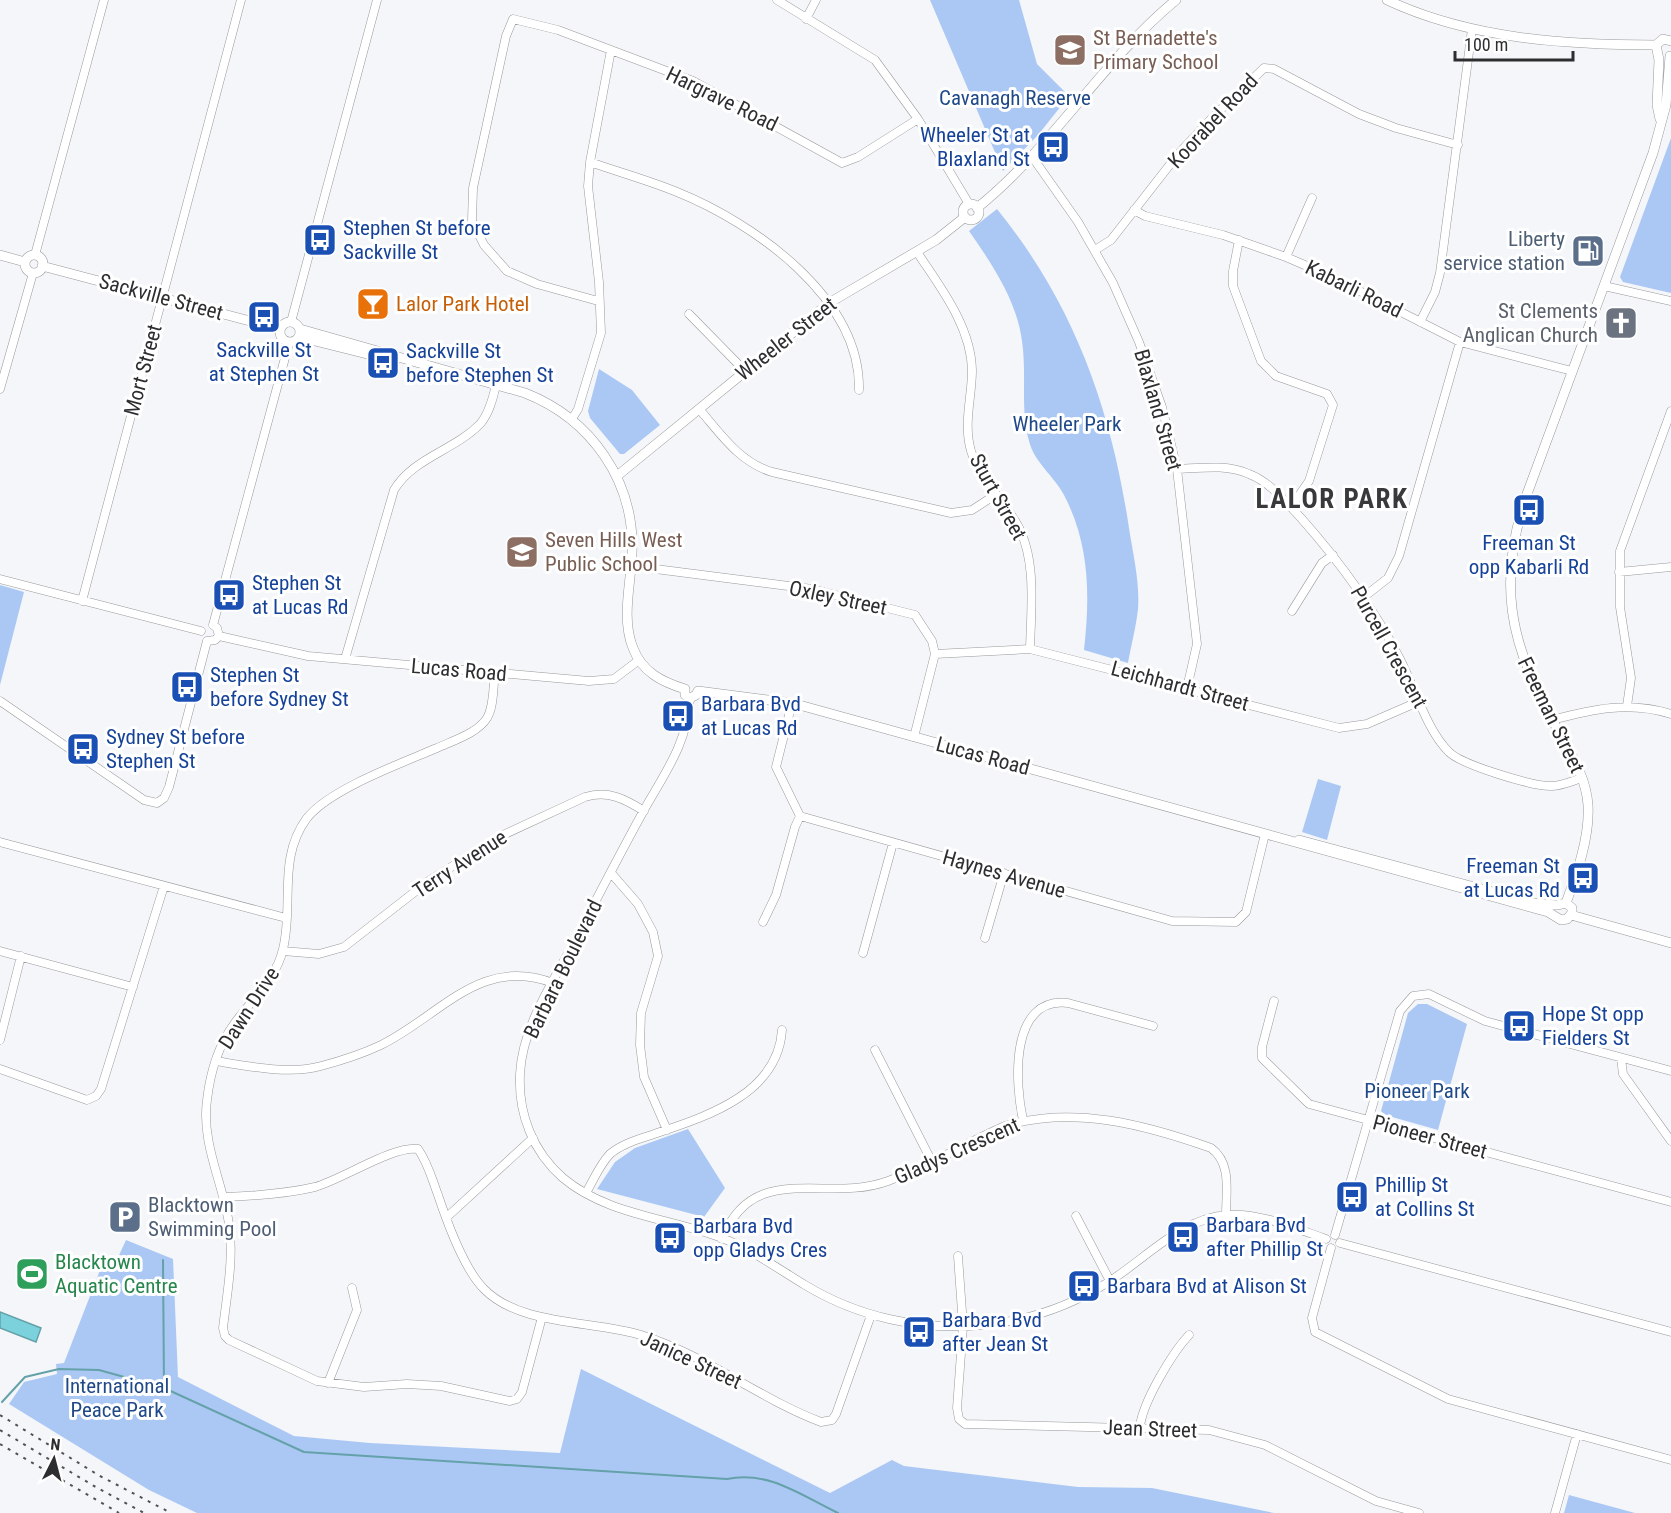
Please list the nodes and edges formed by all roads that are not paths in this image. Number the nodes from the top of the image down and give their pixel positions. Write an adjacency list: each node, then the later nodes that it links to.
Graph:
1 (104, 0): 26 (street)
2 (241, 0): 32 (street, Mort Street)
3 (377, 0): 37 (street)
4 (777, 0): 8 (street)
5 (816, 0): 8 (street)
6 (1176, 0): 17 (street)
7 (1387, 0): 9 (street)
8 (806, 19): 14 (street)
9 (1472, 29): 12 (street); 16 (street)
10 (1671, 41): 12 (street)
11 (611, 50): 14 (street, Hargrave Road); 18 (street); 33 (street, Hargrave Road)
12 (1657, 50): 13 (street); 15 (street, Freeman Street)
13 (1670, 55): 15 (street, Freeman Street)
14 (918, 119): 20 (street)
15 (1660, 119): 31 (street, Freeman Street)
16 (1458, 145): 21 (street, Koorabel Road); 38 (street)
17 (1033, 158): 20 (street); 23 (street, Blaxland Street)
18 (590, 162): 33 (street); 35 (street)
19 (1312, 198): 27 (street)
20 (973, 206): 24 (street, Wheeler Street)
21 (1134, 210): 22 (street, Kabarli Road); 23 (street, Koorabel Road)
22 (1239, 240): 27 (street, Kabarli Road); 54 (street)
23 (1095, 250): 51 (street, Blaxland Street)
24 (917, 252): 35 (street, Wheeler Street); 53 (street, Sturt Street)
25 (0, 255): 28 (street)
26 (35, 255): 28 (street); 29 (street)
27 (1286, 257): 38 (street, Kabarli Road)
28 (25, 262): 30 (street)
29 (42, 266): 30 (street); 32 (street, Sackville Street)
30 (33, 273): 46 (street)
31 (1604, 286): 34 (street); 44 (street, Freeman Street)
32 (162, 297): 39 (street, Sackville Street); 61 (street, Mort Street)
33 (598, 301): 50 (street)
34 (1671, 302)
35 (829, 303): 43 (street, Wheeler Street); 47 (street)
36 (689, 314): 43 (street)
37 (291, 322): 39 (street); 40 (street)
38 (1420, 322): 41 (street, Kabarli Road)
39 (280, 329): 42 (street)
40 (299, 333): 42 (street); 45 (street)
41 (1461, 342): 44 (street, Kabarli Road); 60 (street)
42 (289, 343): 63 (street)
43 (745, 371): 48 (street, Wheeler Street)
44 (1572, 371): 79 (street, Freeman Street)
45 (496, 385): 50 (street); 69 (street)
46 (0, 389)
47 (859, 390)
48 (699, 409): 52 (street, Wheeler Street); 53 (street)
49 (1671, 411): 58 (street)
50 (572, 419): 52 (street)
51 (1177, 469): 54 (street, Purcell Crescent); 72 (street, Blaxland Street)
52 (617, 476): 56 (street)
53 (995, 495): 67 (street, Sturt Street)
54 (1291, 507): 55 (street, Purcell Crescent)
55 (1333, 555): 60 (street, Purcell Crescent); 62 (street)
56 (632, 566): 68 (street, Oxley Street); 70 (street)
57 (1671, 567): 58 (street)
58 (1619, 572): 77 (street)
59 (0, 579): 61 (street)
60 (1365, 596): 75 (street, Purcell Crescent)
61 (82, 601): 64 (street)
62 (1292, 611)
63 (213, 625): 64 (street); 65 (street)
64 (201, 631): 66 (street)
65 (219, 636): 66 (street); 69 (street, Lucas Road)
66 (207, 641): 74 (street)
67 (1030, 649): 68 (street, Leichhardt Street); 72 (street, Leichhardt Street)
68 (935, 654): 80 (street)
69 (345, 659): 71 (street, Lucas Road)
70 (639, 660): 71 (street, Lucas Road); 73 (street)
71 (495, 673): 93 (street, Dawn Drive)
72 (1187, 688): 75 (street, Leichhardt Street)
73 (694, 695): 76 (street, Lucas Road); 82 (street, Barbara Boulevard)
74 (0, 701)
75 (1420, 701): 81 (street, Purcell Crescent)
76 (792, 703): 80 (street, Lucas Road); 83 (street)
77 (1627, 706): 78 (street); 79 (street)
78 (1671, 714)
79 (1552, 720): 81 (street, Freeman Street)
80 (915, 737): 84 (street, Lucas Road)
81 (1582, 777): 90 (street, Freeman Street)
82 (644, 811): 87 (street, Barbara Boulevard); 98 (street, Terry Avenue)
83 (800, 816): 86 (street, Haynes Avenue); 94 (street)
84 (1265, 834): 88 (street, Haynes Avenue); 90 (street, Lucas Road); 92 (street, Lucas Road)
85 (0, 842): 89 (street)
86 (893, 843): 88 (street, Haynes Avenue); 99 (street)
87 (611, 873): 101 (street, Barbara Boulevard); 114 (street)
88 (1004, 873): 95 (street)
89 (164, 886): 93 (street); 102 (street)
90 (1562, 904): 91 (street); 92 (street, Freeman Street)
91 (1571, 915): 92 (street, Lucas Road); 96 (street)
92 (1556, 916)
93 (286, 918): 98 (street, Dawn Drive)
94 (763, 922)
95 (985, 938)
96 (1671, 943)
97 (0, 951): 100 (street)
98 (283, 951): 109 (street, Dawn Drive)
99 (863, 953)
100 (21, 956): 102 (street); 106 (street)
101 (553, 983): 109 (street); 115 (street, Barbara Boulevard)
102 (134, 987): 110 (street)
103 (1274, 1001): 113 (street, Pioneer Street)
104 (1153, 1026): 112 (street)
105 (782, 1030): 114 (street)
106 (0, 1040)
107 (875, 1050): 117 (street)
108 (1621, 1058): 111 (street); 113 (street); 116 (street)
109 (216, 1061): 119 (street, Dawn Drive)
110 (0, 1069)
111 (1671, 1071)
112 (1023, 1120): 117 (street, Gladys Crescent); 121 (street, Gladys Crescent)
113 (1368, 1120): 120 (street, Pioneer Street); 124 (street)
114 (667, 1130): 118 (street)
115 (532, 1138): 118 (street, Barbara Boulevard); 123 (street)
116 (1671, 1141)
117 (932, 1162): 125 (street, Gladys Crescent)
118 (586, 1193): 125 (street, Barbara Boulevard)
119 (224, 1197): 123 (street, Janice Street); 137 (street, Dawn Drive)
120 (1671, 1202)
121 (1226, 1215): 126 (street, Barbara Boulevard); 130 (street, Barbara Boulevard)
122 (1076, 1216): 130 (street)
123 (447, 1217): 133 (street, Janice Street)
124 (1335, 1234): 126 (street); 127 (street)
125 (722, 1239): 132 (street, Barbara Boulevard)
126 (1326, 1239): 128 (street)
127 (1340, 1243): 128 (street); 135 (street)
128 (1331, 1248): 139 (street)
129 (958, 1256): 134 (street)
130 (1110, 1281): 134 (street, Barbara Boulevard)
131 (352, 1288): 137 (street)
132 (871, 1314): 133 (street, Janice Street); 134 (street, Barbara Boulevard)
133 (542, 1317): 137 (street)
134 (963, 1326): 138 (street, Jean Street)
135 (1671, 1332)
136 (1189, 1335): 138 (street)
137 (328, 1383)
138 (1140, 1426): 141 (street, Jean Street)
139 (1577, 1434): 140 (street); 142 (street)
140 (1671, 1460)
141 (1419, 1513)
142 (1555, 1513)

